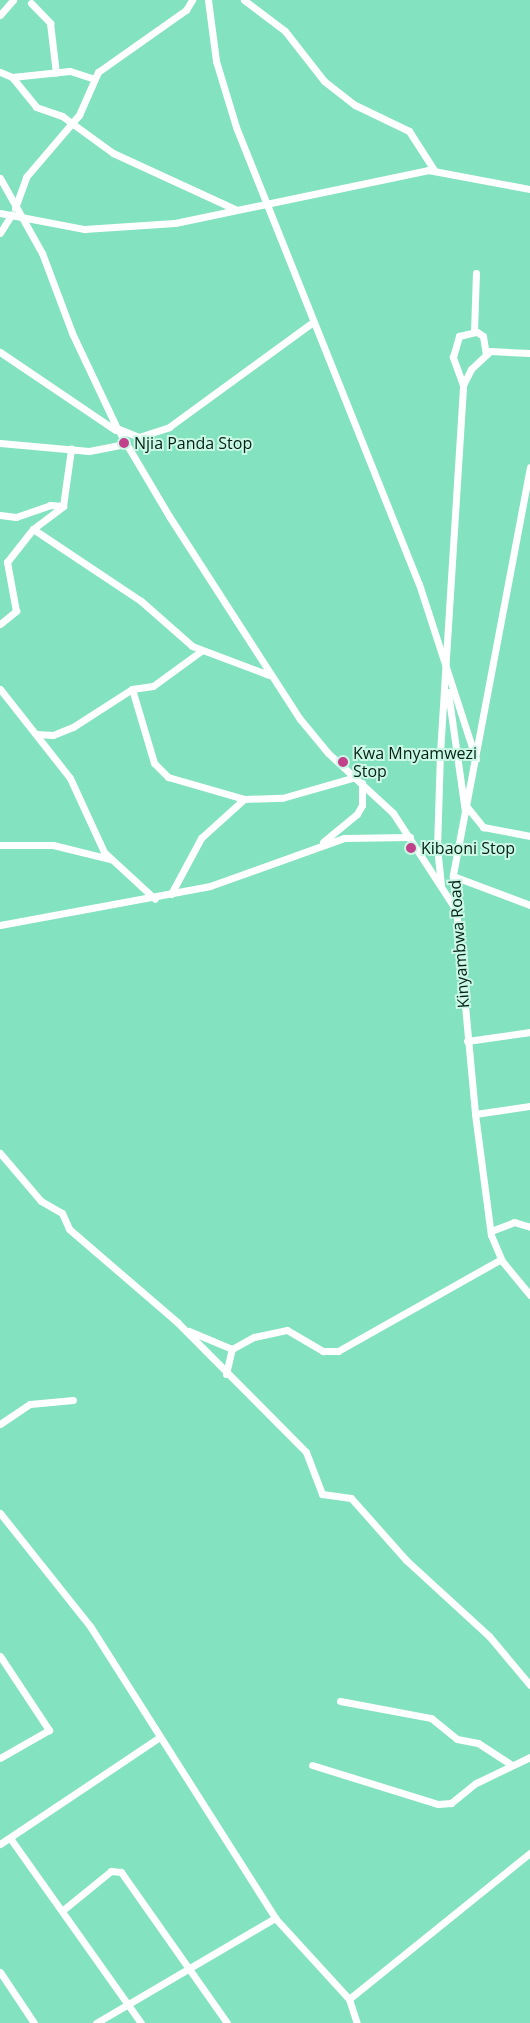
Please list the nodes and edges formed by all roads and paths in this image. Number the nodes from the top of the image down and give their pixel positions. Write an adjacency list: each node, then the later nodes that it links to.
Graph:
1 (12, 0): 6 (street)
2 (192, 0): 10 (street)
3 (208, 0): 15 (street)
4 (244, 0): 12 (street)
5 (31, 2): 8 (street)
6 (0, 15)
7 (0, 72): 9 (street)
8 (56, 73): 9 (street); 10 (street)
9 (12, 77): 11 (street)
10 (95, 79): 11 (street)
11 (72, 123): 16 (street); 17 (street)
12 (434, 170): 14 (street); 15 (street)
13 (0, 178): 17 (street)
14 (530, 189)
15 (265, 203): 16 (street); 22 (street)
16 (235, 209): 19 (street)
17 (13, 211): 18 (street); 19 (street); 20 (street)
18 (0, 213)
19 (20, 215): 28 (street)
20 (0, 233)
21 (476, 273): 23 (street)
22 (313, 322): 28 (street); 40 (street)
23 (474, 332): 26 (street); 27 (street)
24 (0, 352): 29 (street)
25 (530, 352): 26 (street)
26 (486, 355): 27 (street)
27 (463, 385): 40 (street)
28 (117, 428): 29 (street)
29 (122, 436): 31 (street)
30 (0, 443): 32 (street)
31 (126, 444): 32 (street); 39 (street)
32 (71, 449): 34 (street)
33 (530, 467): 46 (street, Kinyambwa Road)
34 (63, 506): 35 (street); 36 (street)
35 (0, 515)
36 (33, 529): 37 (street); 38 (street)
37 (0, 624)
38 (201, 652): 39 (street); 42 (street)
39 (269, 675): 47 (street)
40 (447, 676): 46 (street); 51 (street); 58 (street)
41 (0, 689): 44 (street)
42 (132, 689): 45 (street); 49 (street)
43 (0, 698): 44 (street)
44 (12, 709): 45 (street)
45 (36, 734): 56 (street)
46 (476, 761): 50 (street, Kinyambwa Road)
47 (355, 777): 48 (street); 49 (street)
48 (362, 782): 53 (street); 54 (street)
49 (244, 799): 59 (street)
50 (467, 806): 51 (street, Kinyambwa Road); 52 (street)
51 (466, 814): 57 (street, Kinyambwa Road)
52 (530, 836)
53 (410, 837): 54 (street); 58 (street)
54 (321, 844): 59 (street)
55 (0, 845): 56 (street)
56 (110, 860): 60 (street)
57 (453, 876): 61 (street); 62 (street, Kinyambwa Road)
58 (442, 887): 62 (street)
59 (171, 894): 60 (street)
60 (155, 899): 63 (street)
61 (530, 905)
62 (454, 907): 65 (street, Kinyambwa Road)
63 (0, 925)
64 (530, 1032): 65 (street)
65 (467, 1041): 67 (street, Kinyambwa Road)
66 (530, 1106): 67 (street)
67 (475, 1114): 70 (street, Kinyambwa Road)
68 (0, 1153): 73 (street)
69 (530, 1227): 70 (street)
70 (490, 1231): 71 (street, Kinyambwa Road)
71 (501, 1259): 72 (street, Kinyambwa Road); 74 (street)
72 (530, 1295)
73 (181, 1326): 74 (street); 75 (street)
74 (232, 1349): 75 (street)
75 (226, 1374): 80 (street)
76 (73, 1400): 77 (street)
77 (0, 1424)
78 (0, 1513): 82 (street)
79 (0, 1656): 84 (street)
80 (530, 1686)
81 (340, 1701): 85 (street)
82 (160, 1737): 87 (street); 91 (street)
83 (530, 1757): 85 (street)
84 (0, 1758)
85 (510, 1764): 86 (street)
86 (312, 1765)
87 (10, 1838): 88 (street); 90 (street)
88 (0, 1844)
89 (530, 1853): 94 (street)
90 (63, 1910): 92 (street); 95 (street)
91 (275, 1918): 92 (street); 94 (street)
92 (190, 1967): 95 (street); 99 (street)
93 (0, 1972): 96 (street)
94 (349, 1999): 100 (street)
95 (129, 2004): 97 (street); 98 (street)
96 (34, 2023)
97 (96, 2023)
98 (141, 2023)
99 (227, 2023)
100 (357, 2023)

